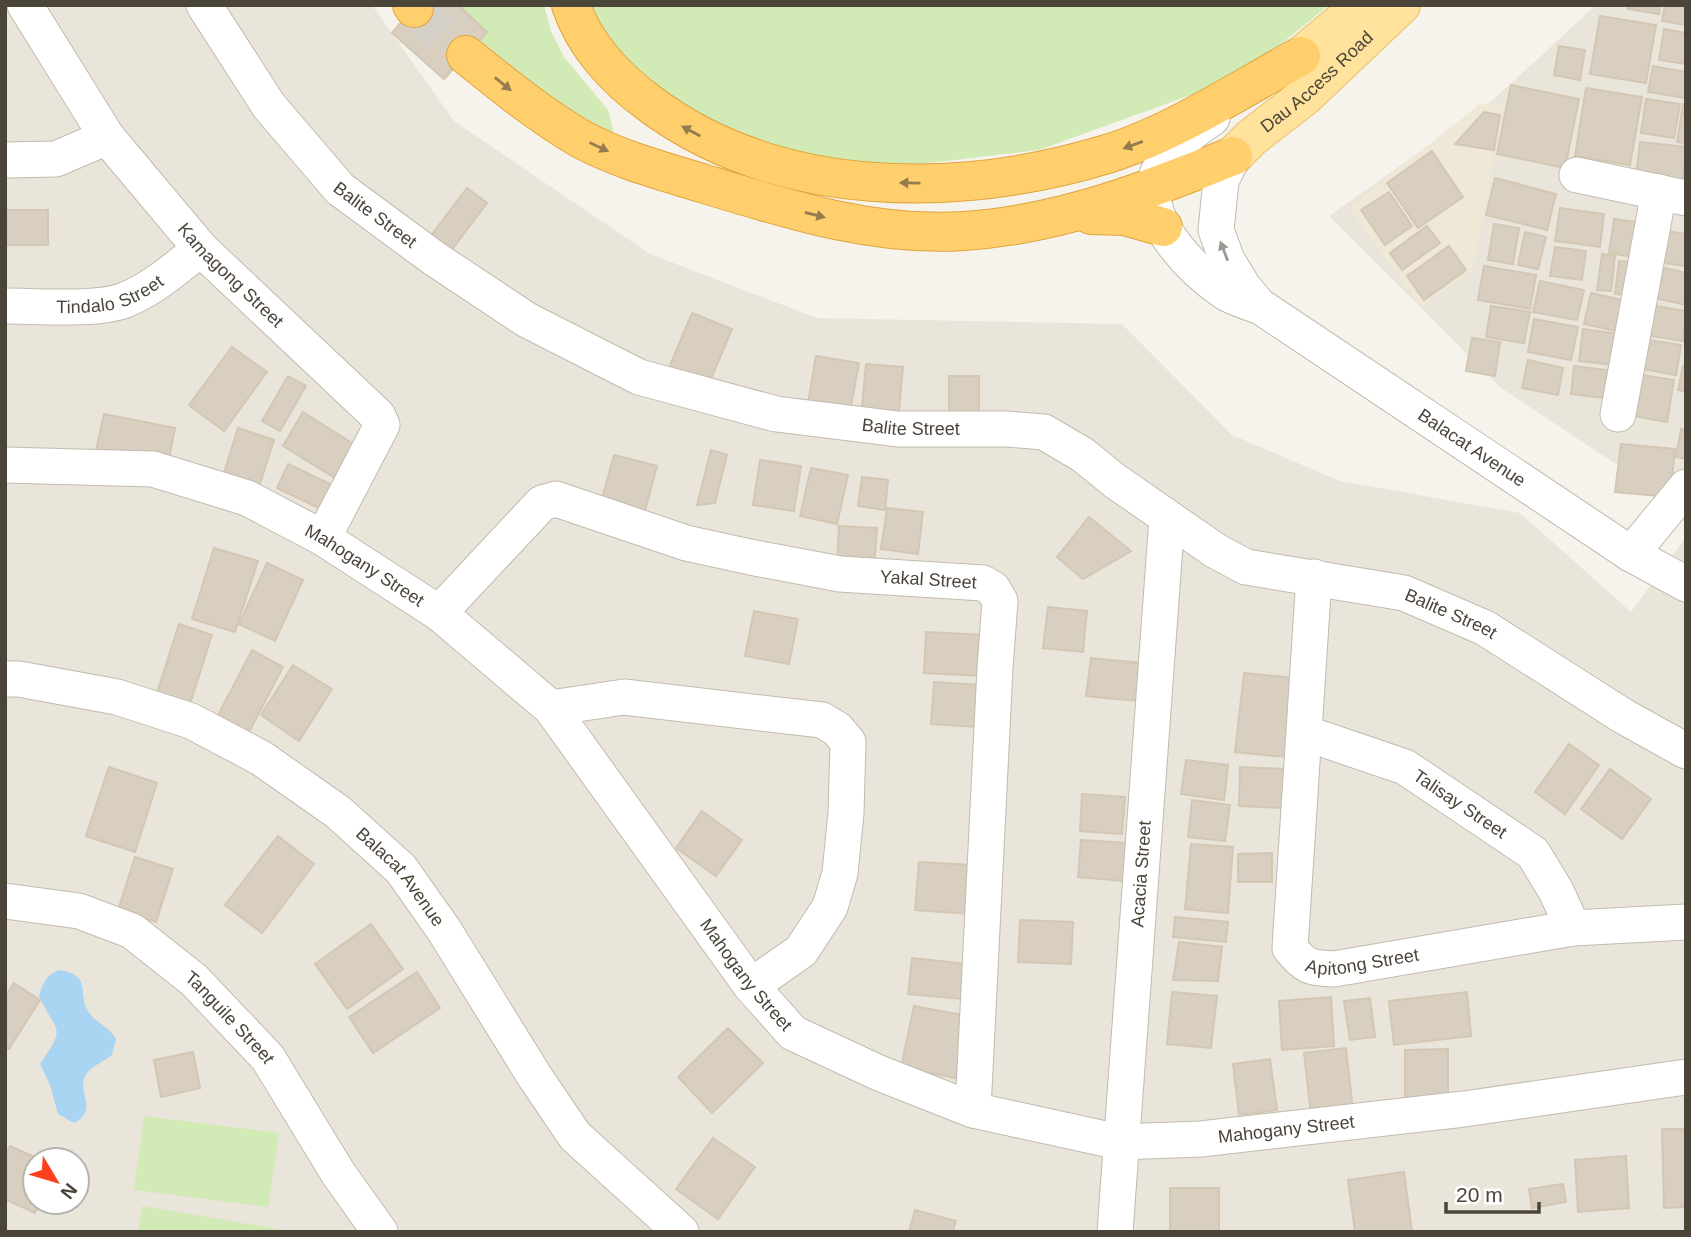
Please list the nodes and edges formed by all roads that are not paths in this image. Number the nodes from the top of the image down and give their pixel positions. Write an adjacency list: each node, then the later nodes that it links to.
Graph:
1 (25, 5): 8 (street, Kamagong Street)
2 (204, 5): 22 (street, Balite Street)
3 (571, 5): 7 (highway, one-way to 3)
4 (1362, 5): 7 (main road, Dau Access Road)
5 (1401, 5): 9 (main road, Dau Access Road)
6 (466, 55): 14 (highway, one-way to 14)
7 (1301, 56): 12 (street)
8 (107, 137): 10 (street); 16 (street, Kamagong Street)
9 (1233, 156): 12 (highway); 18 (street, Balacat Avenue, one-way to 9)
10 (5, 160)
11 (1577, 175): 13 (street)
12 (1154, 188): 14 (highway); 15 (street, Balacat Avenue)
13 (1672, 195): 19 (street)
14 (1058, 217): 15 (highway)
15 (1163, 227): 18 (street, Balacat Avenue)
16 (201, 249): 17 (street, Tindalo Street); 23 (street, Kamagong Street)
17 (5, 306)
18 (1261, 307): 24 (street, Balacat Avenue)
19 (1618, 414)
20 (5, 466): 23 (street, Mahogany Street)
21 (1686, 487): 24 (street)
22 (1167, 518): 25 (street, Balite Street); 38 (street, Acacia Street)
23 (323, 538): 27 (street, Mahogany Street)
24 (1631, 554): 26 (street, Balacat Avenue)
25 (1314, 577): 30 (street, Apitong Street); 31 (street, Balite Street)
26 (1686, 584)
27 (439, 613): 29 (street, Mahogany Street); 37 (street, Yakal Street)
28 (5, 679): 40 (street, Balacat Avenue)
29 (551, 708): 35 (street, Mahogany Street); 35 (street)
30 (1305, 733): 34 (street, Talisay Street); 34 (street, Apitong Street)
31 (1686, 751)
32 (5, 901): 39 (street, Tanguile Street)
33 (1686, 922): 34 (street, Apitong Street)
34 (1573, 928)
35 (751, 986): 37 (street, Mahogany Street)
36 (1686, 1077): 38 (street, Mahogany Street)
37 (973, 1110): 38 (street, Mahogany Street)
38 (1119, 1142): 41 (street, Acacia Street)
39 (380, 1232)
40 (681, 1232)
41 (1115, 1232)

